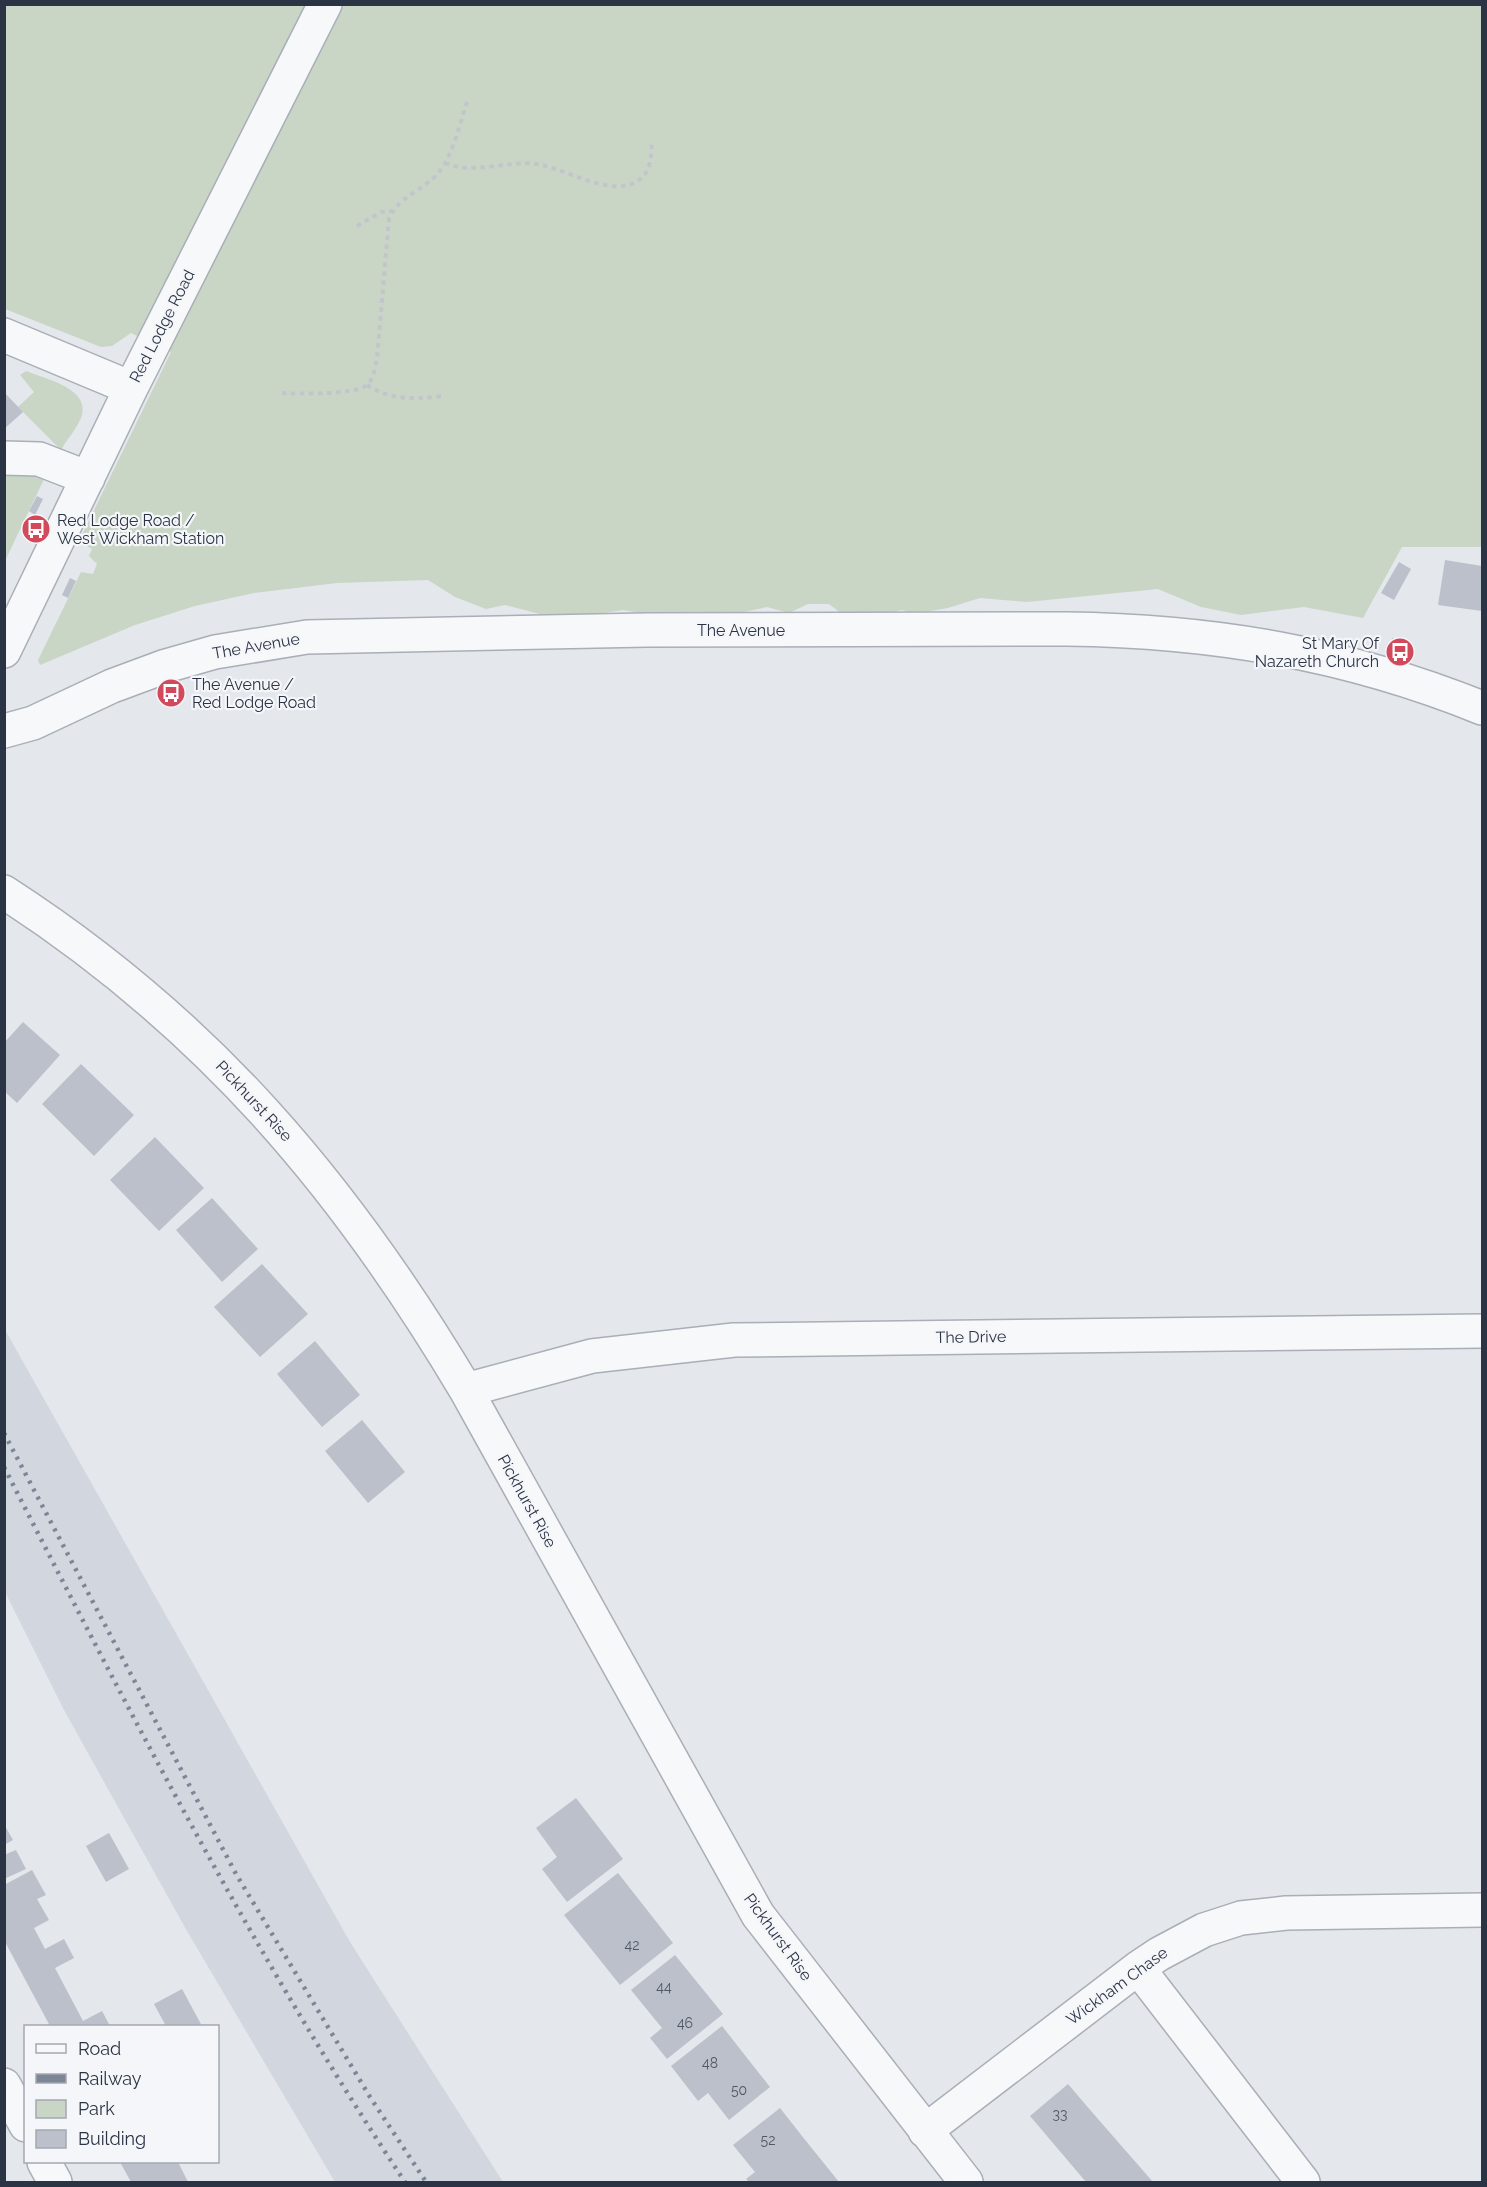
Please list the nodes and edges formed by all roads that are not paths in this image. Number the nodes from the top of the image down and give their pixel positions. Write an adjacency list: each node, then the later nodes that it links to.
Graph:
1 (326, 4): 3 (street, Red Lodge Road)
2 (4, 335): 3 (street)
3 (131, 388): 5 (street, Red Lodge Road)
4 (4, 458): 5 (street)
5 (88, 478): 6 (street, Red Lodge Road)
6 (4, 651)
7 (1482, 708): 8 (street, The Avenue)
8 (4, 731)
9 (4, 892): 11 (street, Pickhurst Rise)
10 (1482, 1331): 11 (street, The Drive)
11 (466, 1390): 16 (street, Pickhurst Rise)
12 (1482, 1910): 13 (street, Wickham Chase)
13 (1138, 1968): 16 (street, Wickham Chase); 20 (street)
14 (4, 2085): 15 (street)
15 (18, 2126)
16 (926, 2131): 19 (street, Pickhurst Rise)
17 (45, 2163): 18 (street)
18 (55, 2182)
19 (966, 2182)
20 (1303, 2182)

